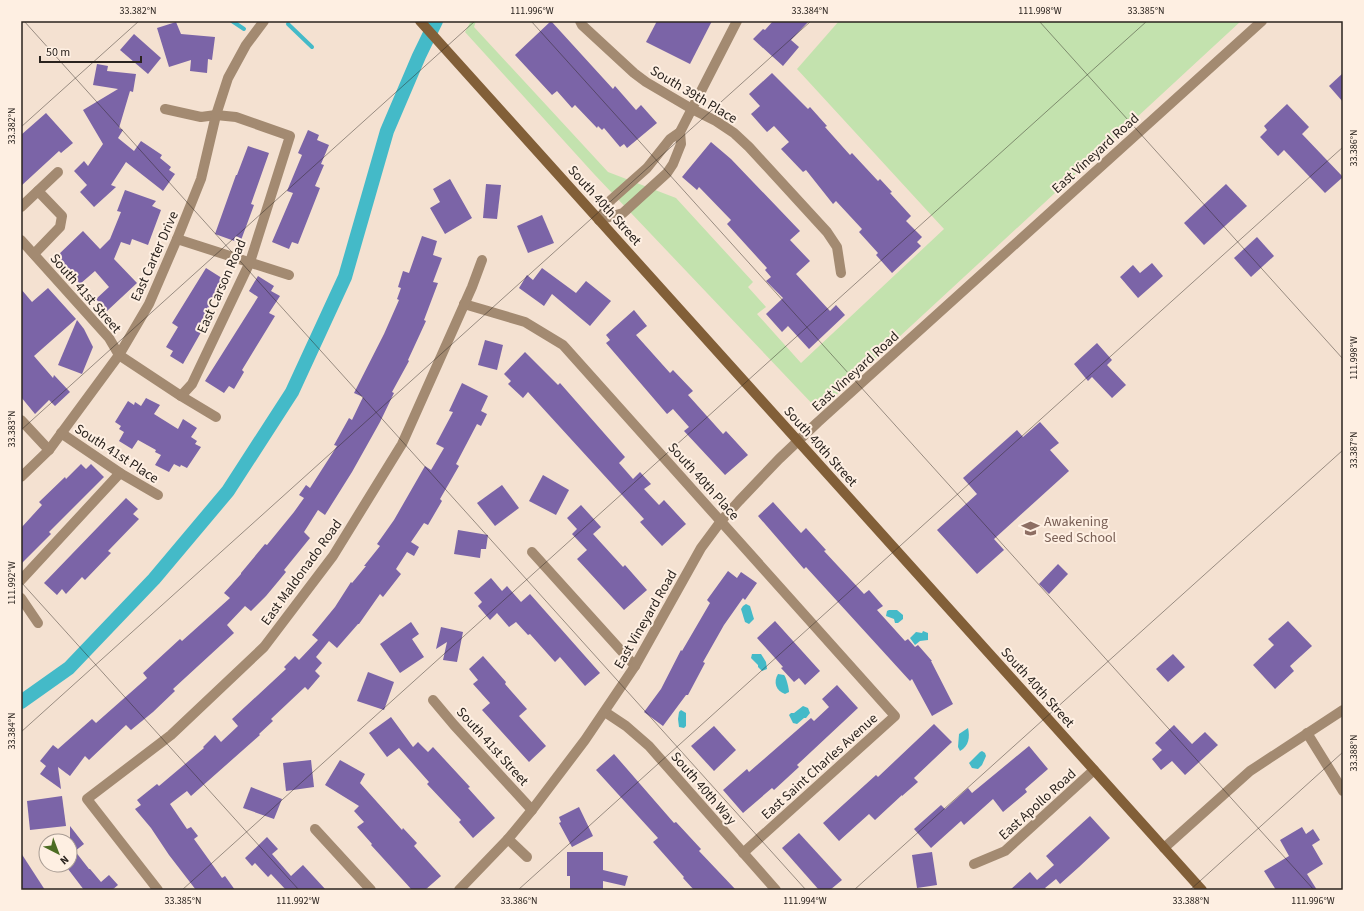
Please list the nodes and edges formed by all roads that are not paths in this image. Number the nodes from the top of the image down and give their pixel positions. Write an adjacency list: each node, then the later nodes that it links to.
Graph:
1 (264, 21): 8 (street, East Carter Drive)
2 (420, 21): 15 (main road, South 40th Street)
3 (580, 21): 7 (street, South 39th Place)
4 (738, 21): 7 (street)
5 (1262, 21): 29 (street, East Vineyard Road)
6 (165, 109): 8 (street)
7 (692, 109): 9 (street); 21 (street, South 39th Place)
8 (216, 115): 16 (street, East Carter Drive); 20 (street, East Carson Road)
9 (680, 132): 10 (street); 12 (street)
10 (647, 168): 12 (street); 15 (street)
11 (58, 172): 13 (street)
12 (659, 180): 15 (street)
13 (38, 191): 14 (street); 18 (street, South 41st Street)
14 (21, 207)
15 (599, 220): 29 (main road, South 40th Street)
16 (178, 239): 20 (street); 24 (street, East Carter Drive)
17 (21, 240): 18 (street, South 41st Street)
18 (34, 254): 24 (street, South 41st Street)
19 (482, 260): 23 (street, East Maldonado Road)
20 (250, 262): 22 (street); 25 (street, East Carson Road)
21 (841, 272)
22 (289, 275)
23 (464, 304): 34 (street, South 40th Place); 54 (street, East Maldonado Road)
24 (119, 355): 25 (street, South 41st Street); 28 (street, East Carter Drive)
25 (181, 396): 26 (street, South 41st Street)
26 (216, 417)
27 (21, 420): 30 (street)
28 (60, 433): 30 (street, East Carter Drive); 31 (street, South 41st Place)
29 (798, 441): 34 (street, East Vineyard Road); 45 (main road, South 40th Street)
30 (49, 450): 32 (street, East Carter Drive)
31 (120, 473): 33 (street, South 41st Place); 36 (street)
32 (21, 477)
33 (158, 495)
34 (721, 521): 39 (street, East Vineyard Road); 43 (street, South 40th Place)
35 (532, 552): 39 (street)
36 (21, 580)
37 (21, 598): 38 (street)
38 (38, 623)
39 (635, 666): 42 (street, East Vineyard Road)
40 (433, 700): 47 (street, South 41st Street)
41 (1343, 710): 44 (street)
42 (605, 712): 47 (street, East Vineyard Road); 51 (street, South 40th Way)
43 (895, 716): 51 (street, East Saint Charles Avenue)
44 (1307, 733): 46 (street); 50 (street)
45 (1094, 770): 50 (main road, South 40th Street); 53 (street, East Apollo Road)
46 (1343, 791)
47 (532, 810): 49 (street, East Vineyard Road)
48 (315, 829): 55 (street)
49 (508, 839): 52 (street); 56 (street, East Vineyard Road)
50 (1164, 848): 58 (main road, South 40th Street)
51 (743, 853): 57 (street, South 40th Way)
52 (527, 857)
53 (974, 864)
54 (158, 890)
55 (371, 890)
56 (460, 890)
57 (776, 890)
58 (1202, 890)

